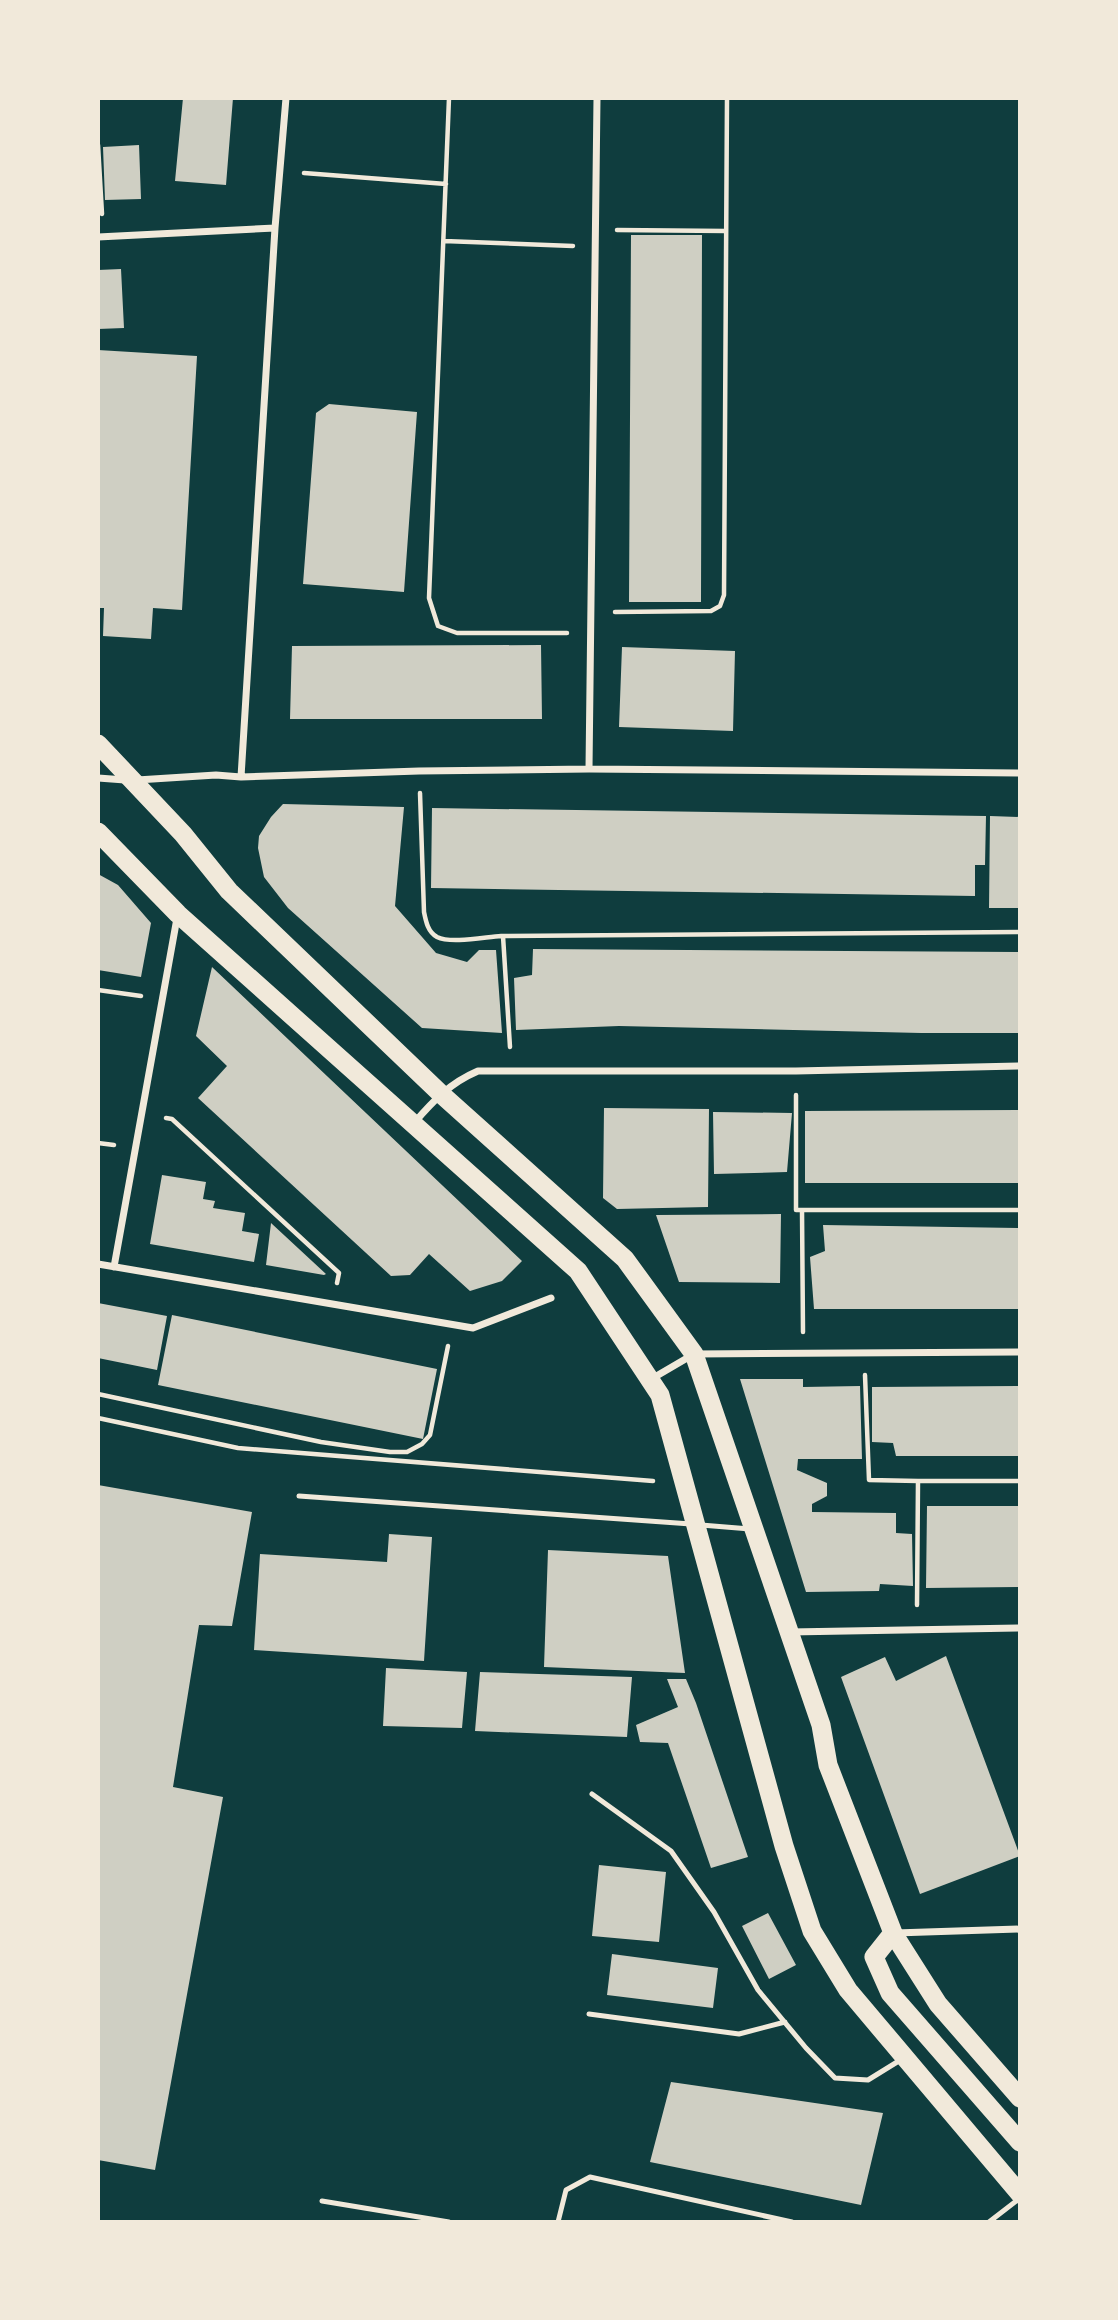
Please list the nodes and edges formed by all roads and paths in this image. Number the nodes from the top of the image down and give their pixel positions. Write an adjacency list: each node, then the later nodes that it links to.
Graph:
1 (286, 98): 6 (street)
2 (449, 98): 7 (path)
3 (597, 98): 9 (street)
4 (727, 98): 10 (path)
5 (98, 145): 11 (path)
6 (280, 171): 7 (path); 8 (street)
7 (446, 184): 12 (path)
8 (275, 228): 11 (street); 20 (street)
9 (596, 230): 10 (path); 13 (street)
10 (726, 231): 14 (path)
11 (100, 237)
12 (444, 241): 13 (path); 15 (path)
13 (595, 247): 14 (street)
14 (590, 612): 15 (street)
15 (590, 633): 17 (street)
16 (98, 744): 22 (highway)
17 (589, 769): 18 (street); 19 (street)
18 (419, 771): 20 (street); 26 (path)
19 (1020, 773)
20 (241, 777): 22 (street)
21 (98, 778): 22 (street)
22 (131, 781): 32 (highway)
23 (98, 832): 24 (highway)
24 (178, 914): 28 (street); 34 (highway)
25 (1020, 932): 26 (path)
26 (503, 936): 30 (path)
27 (98, 990): 28 (path)
28 (162, 1000): 33 (street)
29 (1020, 1066): 31 (street)
30 (511, 1071): 31 (street); 32 (street)
31 (796, 1071): 35 (path)
32 (440, 1093): 34 (street); 45 (highway)
33 (142, 1113): 38 (street); 40 (path)
34 (414, 1123): 46 (highway)
35 (802, 1210): 36 (path); 43 (path)
36 (1020, 1210)
37 (98, 1264): 38 (street)
38 (114, 1267): 40 (street)
39 (551, 1298): 41 (street)
40 (333, 1304): 41 (street)
41 (451, 1324): 47 (path)
42 (1020, 1352): 44 (street)
43 (803, 1353): 44 (street); 45 (street)
44 (865, 1353): 49 (path)
45 (694, 1354): 46 (street); 54 (highway)
46 (650, 1380): 51 (highway)
47 (98, 1394)
48 (98, 1418): 51 (path)
49 (918, 1481): 50 (path); 56 (path)
50 (1020, 1481)
51 (685, 1484): 53 (highway)
52 (299, 1496): 53 (lane)
53 (696, 1525): 54 (lane); 63 (highway)
54 (753, 1529): 57 (highway)
55 (1020, 1628): 56 (street)
56 (917, 1630): 57 (street)
57 (789, 1632): 60 (highway)
58 (592, 1794): 62 (lane)
59 (1020, 1929): 60 (street)
60 (893, 1933): 64 (highway); 65 (highway)
61 (589, 2014): 62 (lane)
62 (785, 2022): 63 (lane)
63 (905, 2058): 66 (highway)
64 (1020, 2098)
65 (1020, 2142)
66 (1020, 2196): 71 (lane)
67 (322, 2201): 68 (lane)
68 (449, 2222)
69 (558, 2222): 70 (lane)
70 (792, 2222)
71 (989, 2222)

